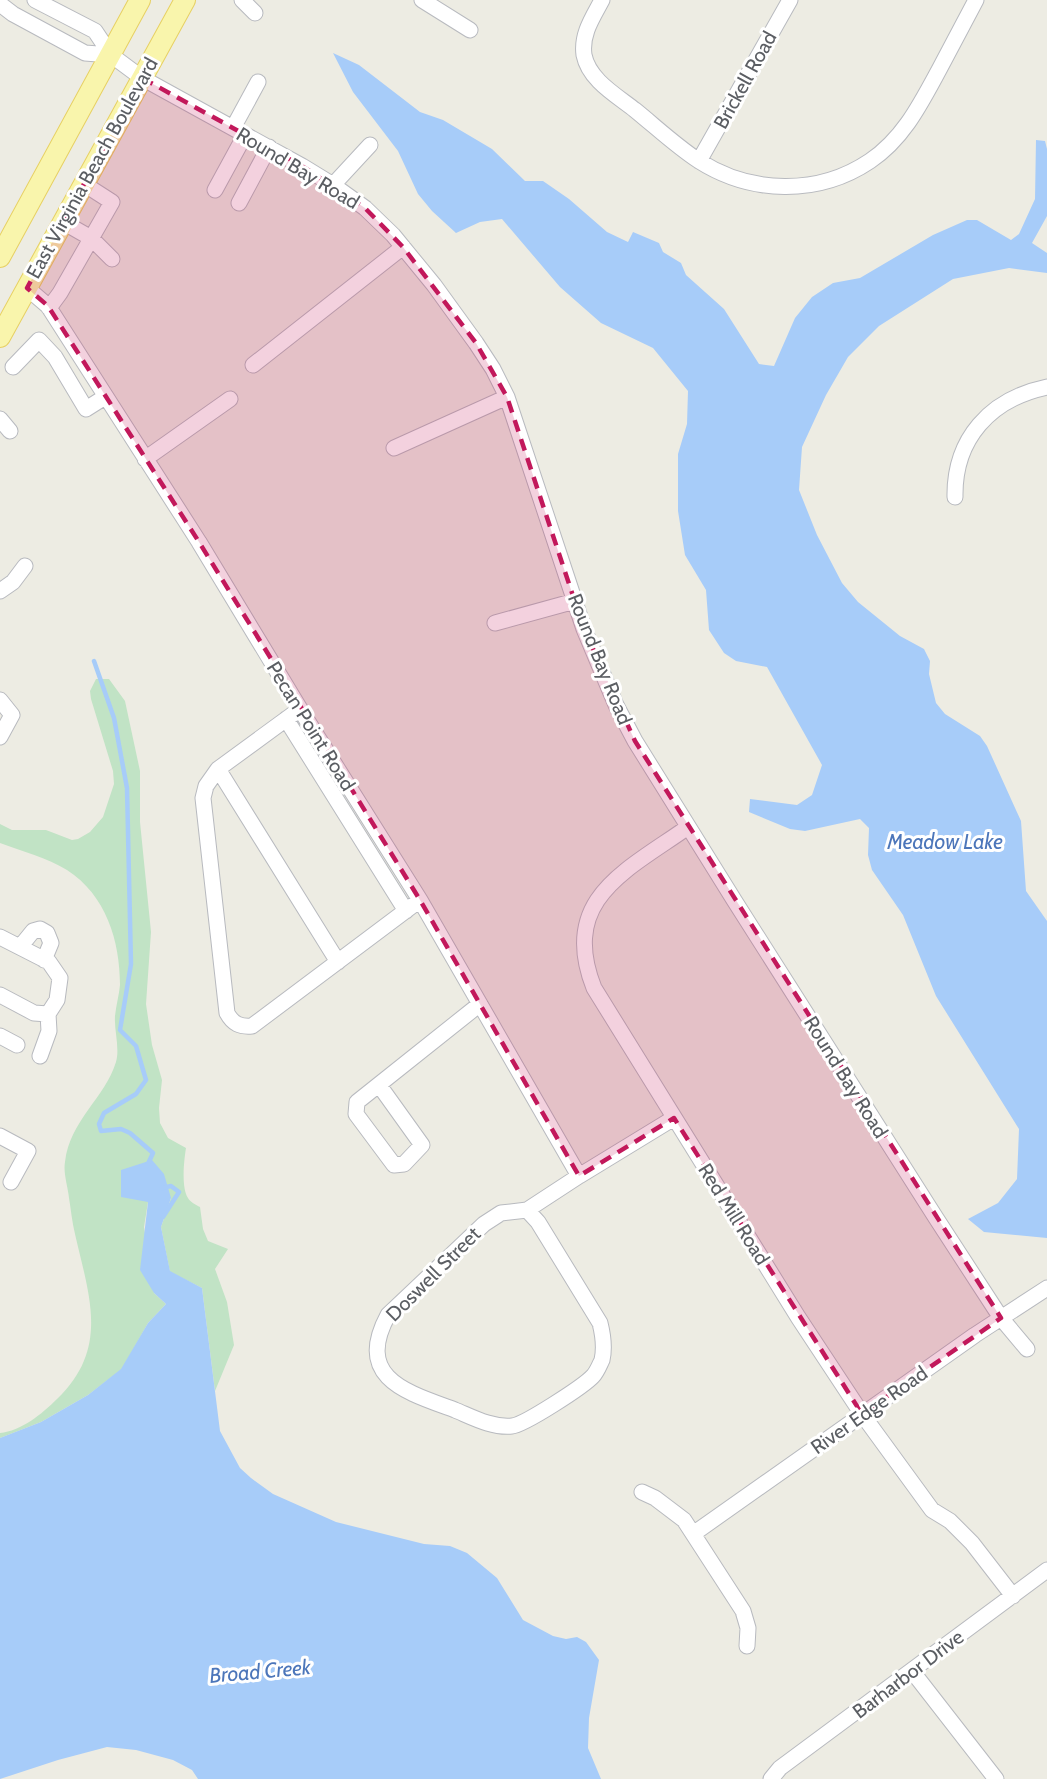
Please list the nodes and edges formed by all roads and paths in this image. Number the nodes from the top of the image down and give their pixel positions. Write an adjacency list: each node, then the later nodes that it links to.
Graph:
1 (35, 0): 12 (street)
2 (140, 0): 12 (main road, East Virginia Beach Boulevard)
3 (185, 0): 13 (main road, East Virginia Beach Boulevard)
4 (242, 0): 10 (street)
5 (422, 0): 11 (street)
6 (602, 0): 18 (street)
7 (790, 0): 18 (street, Brickell Road)
8 (976, 0): 18 (street)
9 (0, 4): 12 (street)
10 (255, 13)
11 (470, 30)
12 (111, 55): 13 (street, Round Bay Road); 26 (main road, East Virginia Beach Boulevard)
13 (142, 78): 15 (street, Round Bay Road); 19 (main road, East Virginia Beach Boulevard)
14 (258, 82): 15 (street)
15 (239, 132): 17 (street, Round Bay Road); 21 (street)
16 (370, 145): 20 (street)
17 (269, 147): 20 (street, Round Bay Road); 22 (street)
18 (699, 161)
19 (84, 184): 23 (main road, East Virginia Beach Boulevard); 24 (street)
20 (333, 186): 25 (street, Round Bay Road)
21 (216, 190)
22 (239, 203)
23 (63, 222): 24 (street); 28 (main road, East Virginia Beach Boulevard)
24 (91, 238): 27 (street); 29 (street)
25 (403, 247): 32 (street); 36 (street, Round Bay Road)
26 (2, 248)
27 (112, 259)
28 (27, 288): 29 (street, Pecan Point Road); 30 (main road, East Virginia Beach Boulevard)
29 (52, 313): 31 (street); 35 (street, Pecan Point Road)
30 (0, 337)
31 (39, 340): 33 (street); 35 (street)
32 (253, 366)
33 (13, 367)
34 (1047, 387): 42 (street)
35 (105, 397): 41 (street, Pecan Point Road)
36 (507, 397): 40 (street); 45 (street, Round Bay Road)
37 (230, 399): 41 (street)
38 (0, 419): 39 (street)
39 (10, 431)
40 (394, 448)
41 (145, 459): 48 (street, Pecan Point Road)
42 (955, 497)
43 (25, 566): 44 (street)
44 (0, 591)
45 (575, 602): 46 (street); 52 (street, Round Bay Road)
46 (495, 623)
47 (0, 700): 50 (street)
48 (300, 709): 49 (street); 53 (street, Pecan Point Road)
49 (286, 719): 51 (street); 54 (street)
50 (0, 737)
51 (218, 768): 58 (street); 58 (street)
52 (688, 826): 66 (street, Red Mill Road); 72 (street, Round Bay Road)
53 (420, 900): 54 (street); 60 (street, Pecan Point Road)
54 (406, 911): 58 (street)
55 (0, 937): 56 (street)
56 (20, 948): 57 (street); 57 (street)
57 (44, 960): 61 (street)
58 (338, 962)
59 (0, 995): 61 (street)
60 (480, 1005): 65 (street); 68 (street, Pecan Point Road)
61 (48, 1014): 64 (street)
62 (0, 1036): 63 (street)
63 (17, 1045)
64 (40, 1056)
65 (379, 1085): 65 (street)
66 (674, 1118): 68 (street, Doswell Street); 74 (street, Red Mill Road)
67 (0, 1136): 69 (street)
68 (579, 1176): 70 (street, Doswell Street)
69 (10, 1182)
70 (527, 1210): 70 (street, Doswell Street)
71 (1047, 1288): 72 (street, River Edge Road)
72 (1001, 1318): 73 (street, Round Bay Road); 74 (street, River Edge Road)
73 (1026, 1349)
74 (862, 1414): 76 (street, River Edge Road); 78 (street, Red Mill Road)
75 (642, 1492): 76 (street)
76 (693, 1534): 79 (street)
77 (1047, 1570): 78 (street, Barharbor Drive)
78 (1013, 1596): 80 (street, Barharbor Drive)
79 (747, 1646)
80 (912, 1671): 81 (street, Barharbor Drive); 82 (street)
81 (771, 1779)
82 (996, 1779)

